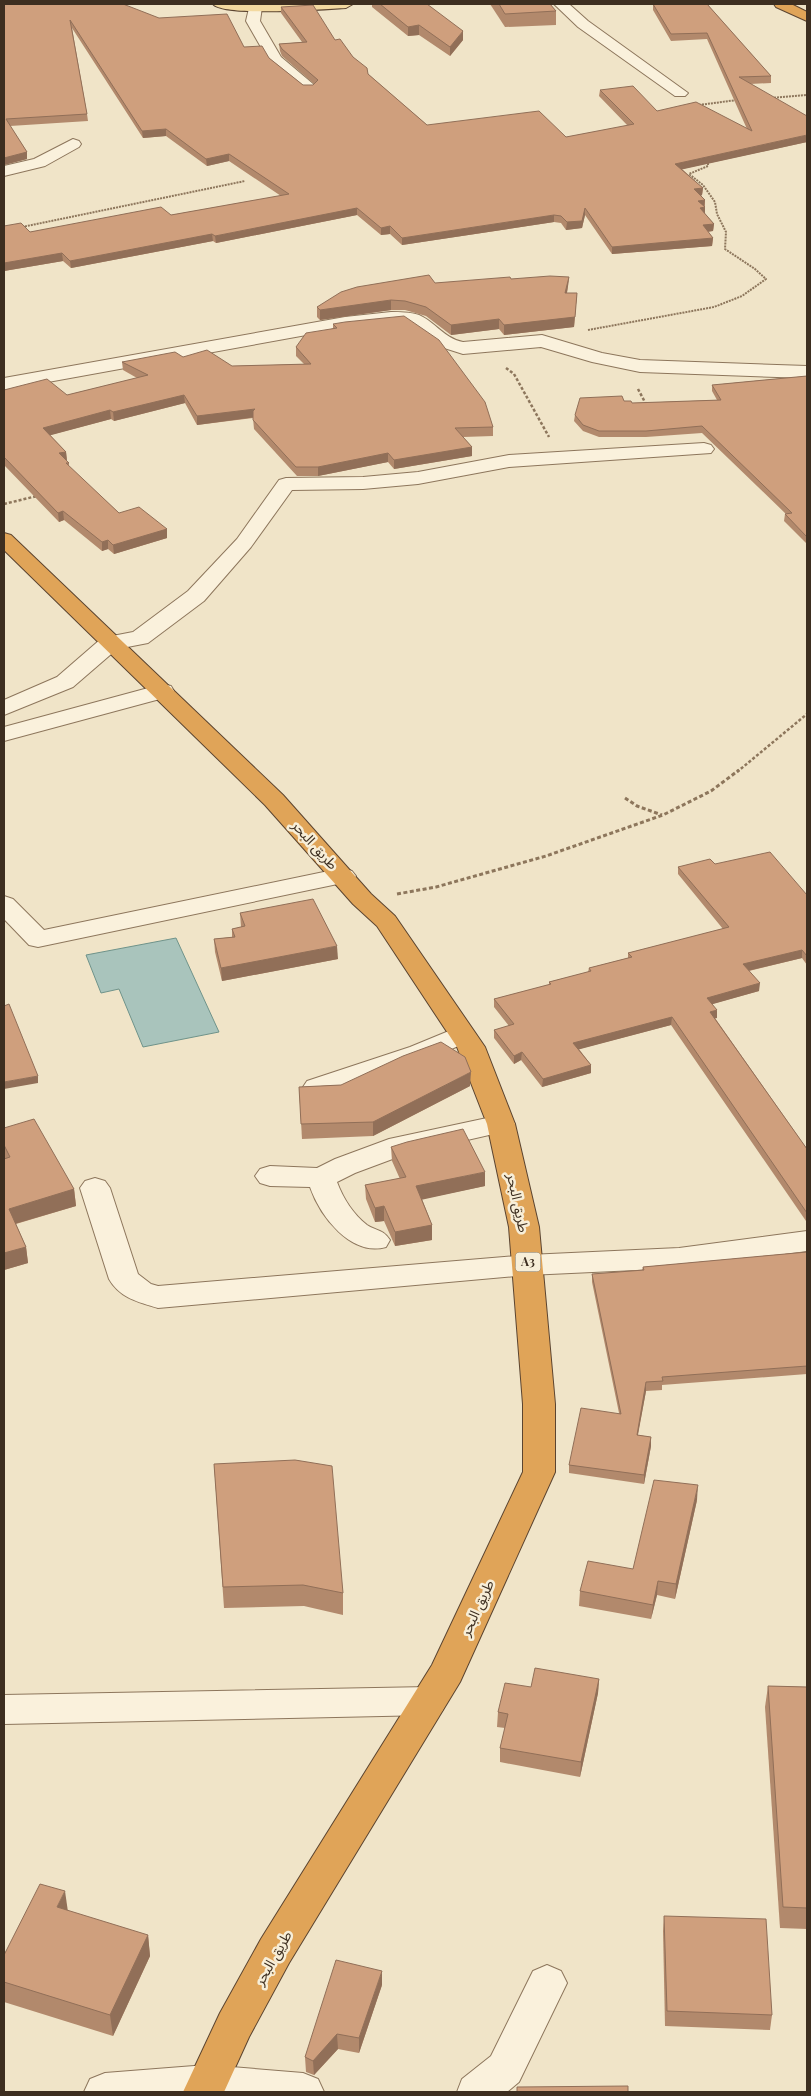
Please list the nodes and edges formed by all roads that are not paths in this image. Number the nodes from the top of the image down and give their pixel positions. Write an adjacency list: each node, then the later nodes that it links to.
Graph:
1 (220, 4): 5 (main road)
2 (346, 4): 5 (main road)
3 (562, 4): 8 (street)
4 (781, 4): 6 (highway)
5 (255, 7): 7 (street)
6 (807, 17)
7 (308, 87)
8 (680, 93)
9 (73, 144): 10 (street)
10 (4, 171)
11 (807, 372): 12 (street)
12 (4, 384)
13 (704, 449): 15 (street)
14 (4, 539): 15 (highway, طريق البحر / A3)
15 (110, 643): 16 (highway, طريق البحر / A3); 17 (street)
16 (162, 691): 18 (street); 19 (highway, طريق البحر / A3)
17 (4, 708)
18 (4, 734)
19 (343, 876): 20 (street); 21 (highway, طريق البحر / A3)
20 (4, 904)
21 (461, 1034): 22 (street); 23 (highway, طريق البحر / A3)
22 (317, 1087)
23 (501, 1124): 25 (street); 29 (highway, طريق البحر / A3)
24 (270, 1176): 25 (street)
25 (321, 1178): 27 (street)
26 (94, 1188): 29 (street)
27 (375, 1240)
28 (807, 1241): 29 (street)
29 (528, 1265): 30 (highway, طريق البحر / A3)
30 (429, 1701): 31 (street); 33 (highway, طريق البحر / A3)
31 (4, 1710)
32 (547, 1983): 36 (street)
33 (205, 2088): 34 (street); 35 (street)
34 (105, 2092)
35 (303, 2092)
36 (477, 2092)

